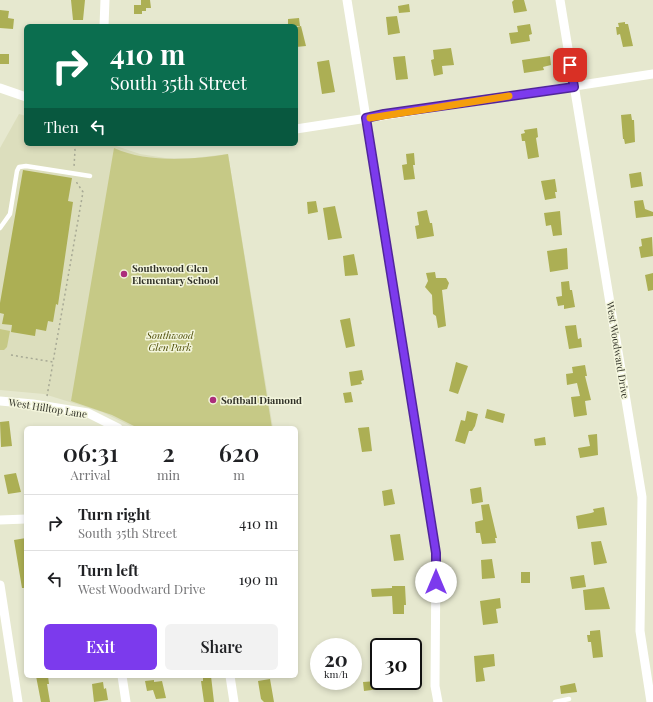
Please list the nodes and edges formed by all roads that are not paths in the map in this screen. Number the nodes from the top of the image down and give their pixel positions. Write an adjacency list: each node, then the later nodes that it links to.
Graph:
1 (105, 0): 4 (street)
2 (348, 0): 9 (street)
3 (560, 0): 6 (street, West Woodward Drive)
4 (104, 24)
5 (653, 74): 6 (street)
6 (574, 87): 9 (street); 26 (street, West Woodward Drive)
7 (0, 88): 8 (street)
8 (24, 96)
9 (366, 118): 10 (street); 24 (street)
10 (298, 129)
11 (90, 176): 12 (lane)
12 (0, 228)
13 (0, 401): 14 (street, West Hilltop Lane)
14 (114, 426)
15 (24, 519): 16 (street)
16 (0, 520)
17 (0, 585): 21 (street)
18 (122, 678): 22 (street)
19 (230, 678): 23 (street)
20 (569, 699): 25 (lane)
21 (18, 702)
22 (126, 702)
23 (234, 702)
24 (438, 702)
25 (555, 702)
26 (651, 702)

